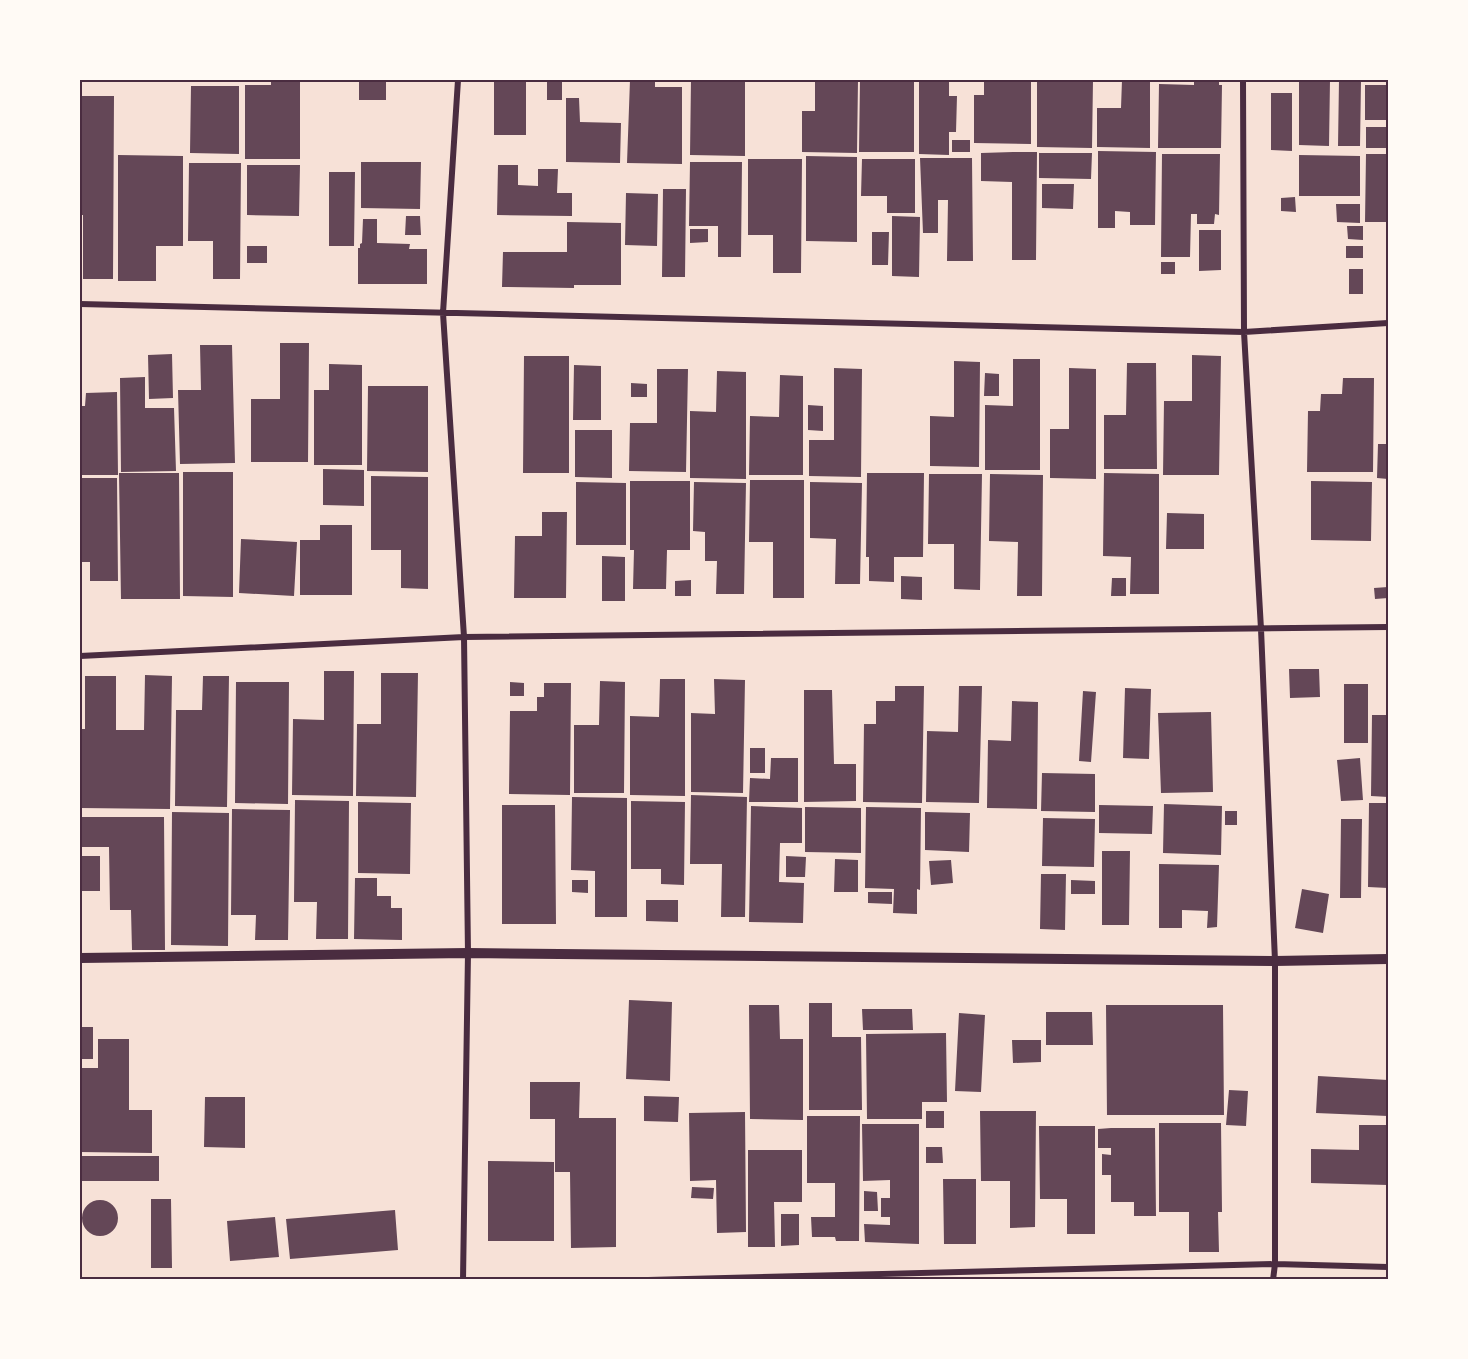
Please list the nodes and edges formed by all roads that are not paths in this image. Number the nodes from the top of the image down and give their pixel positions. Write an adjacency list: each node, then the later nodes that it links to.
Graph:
1 (459, 80): 4 (street)
2 (1243, 80): 6 (street)
3 (80, 304): 4 (street)
4 (443, 314): 6 (street); 9 (street)
5 (1389, 323): 6 (street)
6 (1244, 332): 8 (street)
7 (1389, 627): 8 (street)
8 (1261, 629): 9 (street); 14 (street)
9 (464, 637): 10 (street); 11 (street)
10 (80, 656)
11 (468, 953): 12 (street); 14 (street); 17 (street)
12 (80, 958)
13 (1389, 959): 14 (street)
14 (1275, 961): 15 (street)
15 (1275, 1264): 16 (street); 18 (street); 19 (street)
16 (1389, 1267)
17 (463, 1280)
18 (648, 1280)
19 (1273, 1280)

